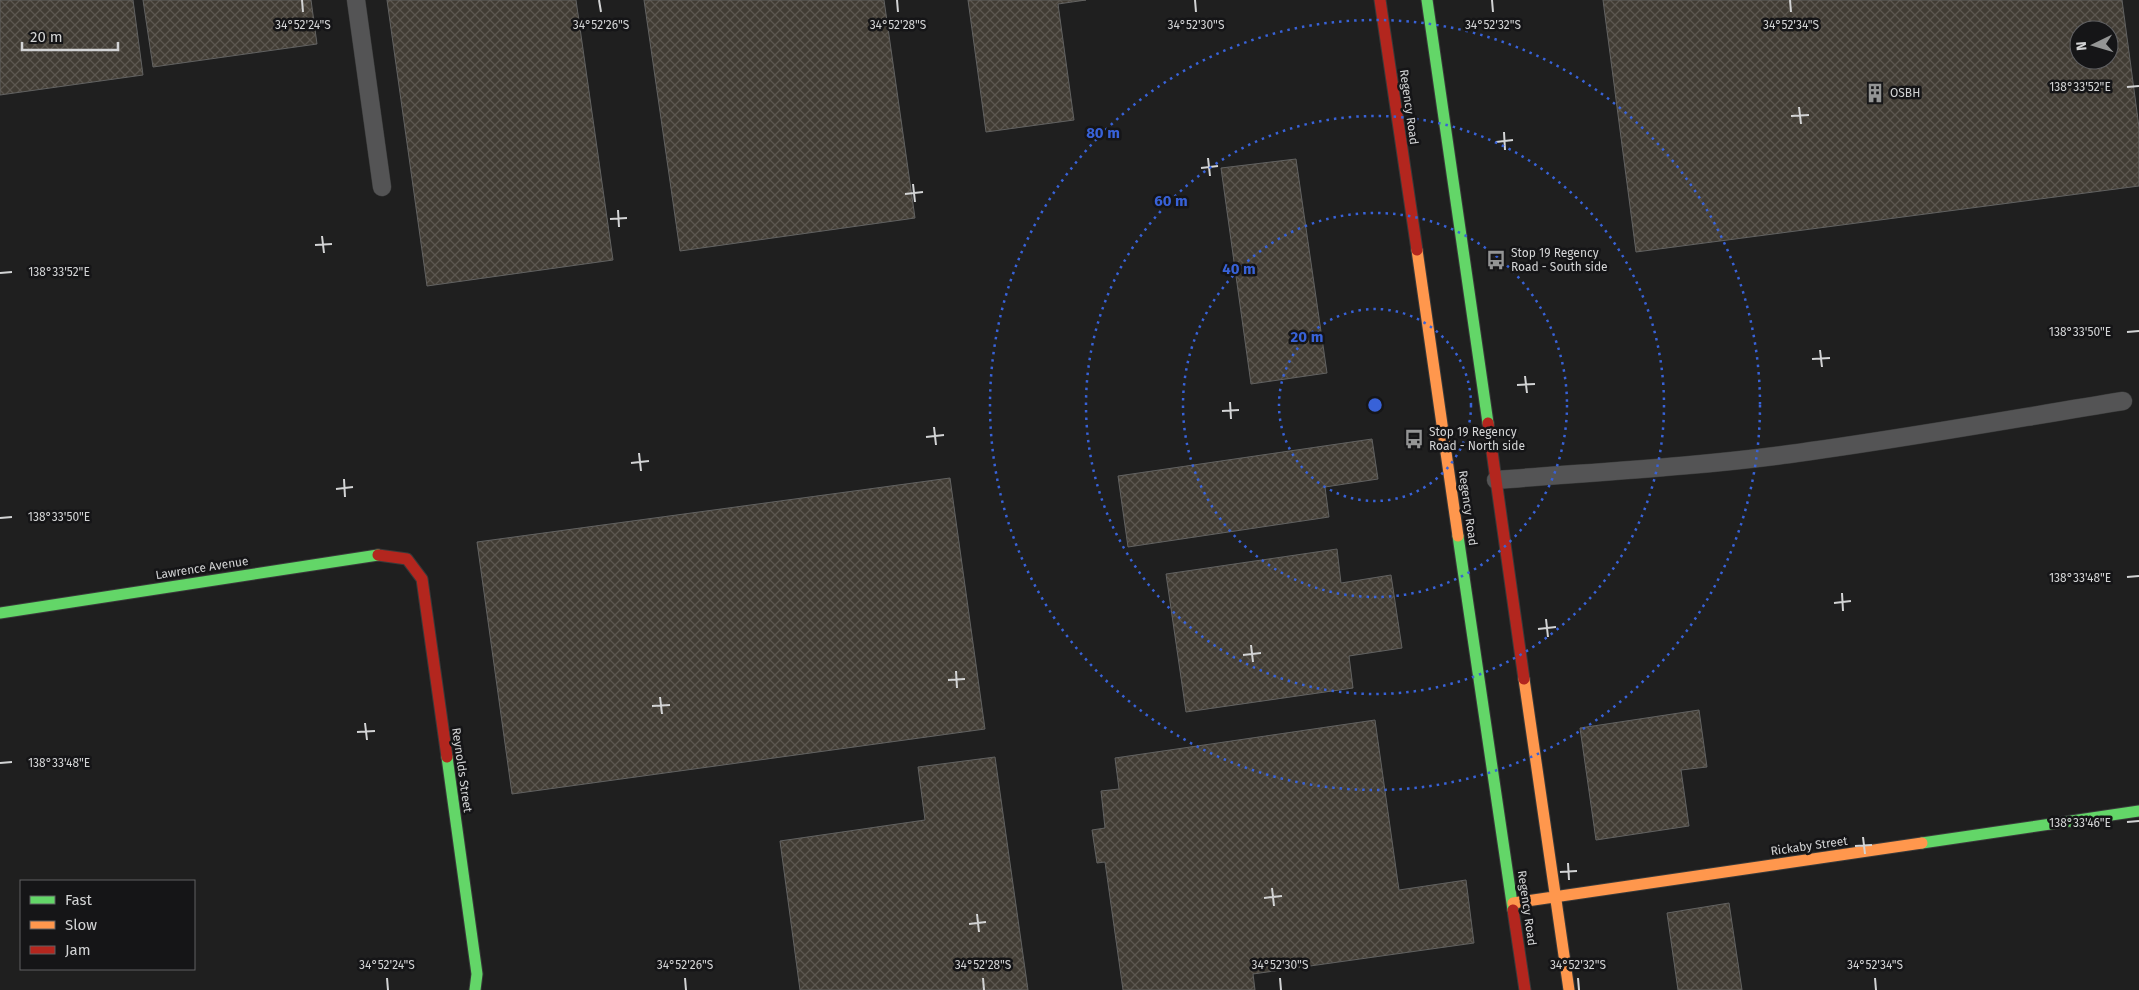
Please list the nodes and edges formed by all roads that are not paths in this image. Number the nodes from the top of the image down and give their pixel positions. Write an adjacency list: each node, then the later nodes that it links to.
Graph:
1 (356, 0): 4 (lane)
2 (1380, 0): 11 (main road, Regency Road)
3 (1427, 0): 6 (main road)
4 (382, 188)
5 (2123, 401): 6 (lane)
6 (1496, 480): 10 (main road)
7 (407, 559): 8 (main road, Lawrence Avenue); 12 (main road, Reynolds Street)
8 (0, 613)
9 (2139, 811): 10 (main road, Rickaby Street)
10 (1555, 897): 11 (main road, Rickaby Street); 14 (main road)
11 (1513, 903): 13 (main road, Regency Road)
12 (475, 990)
13 (1525, 990)
14 (1569, 990)

